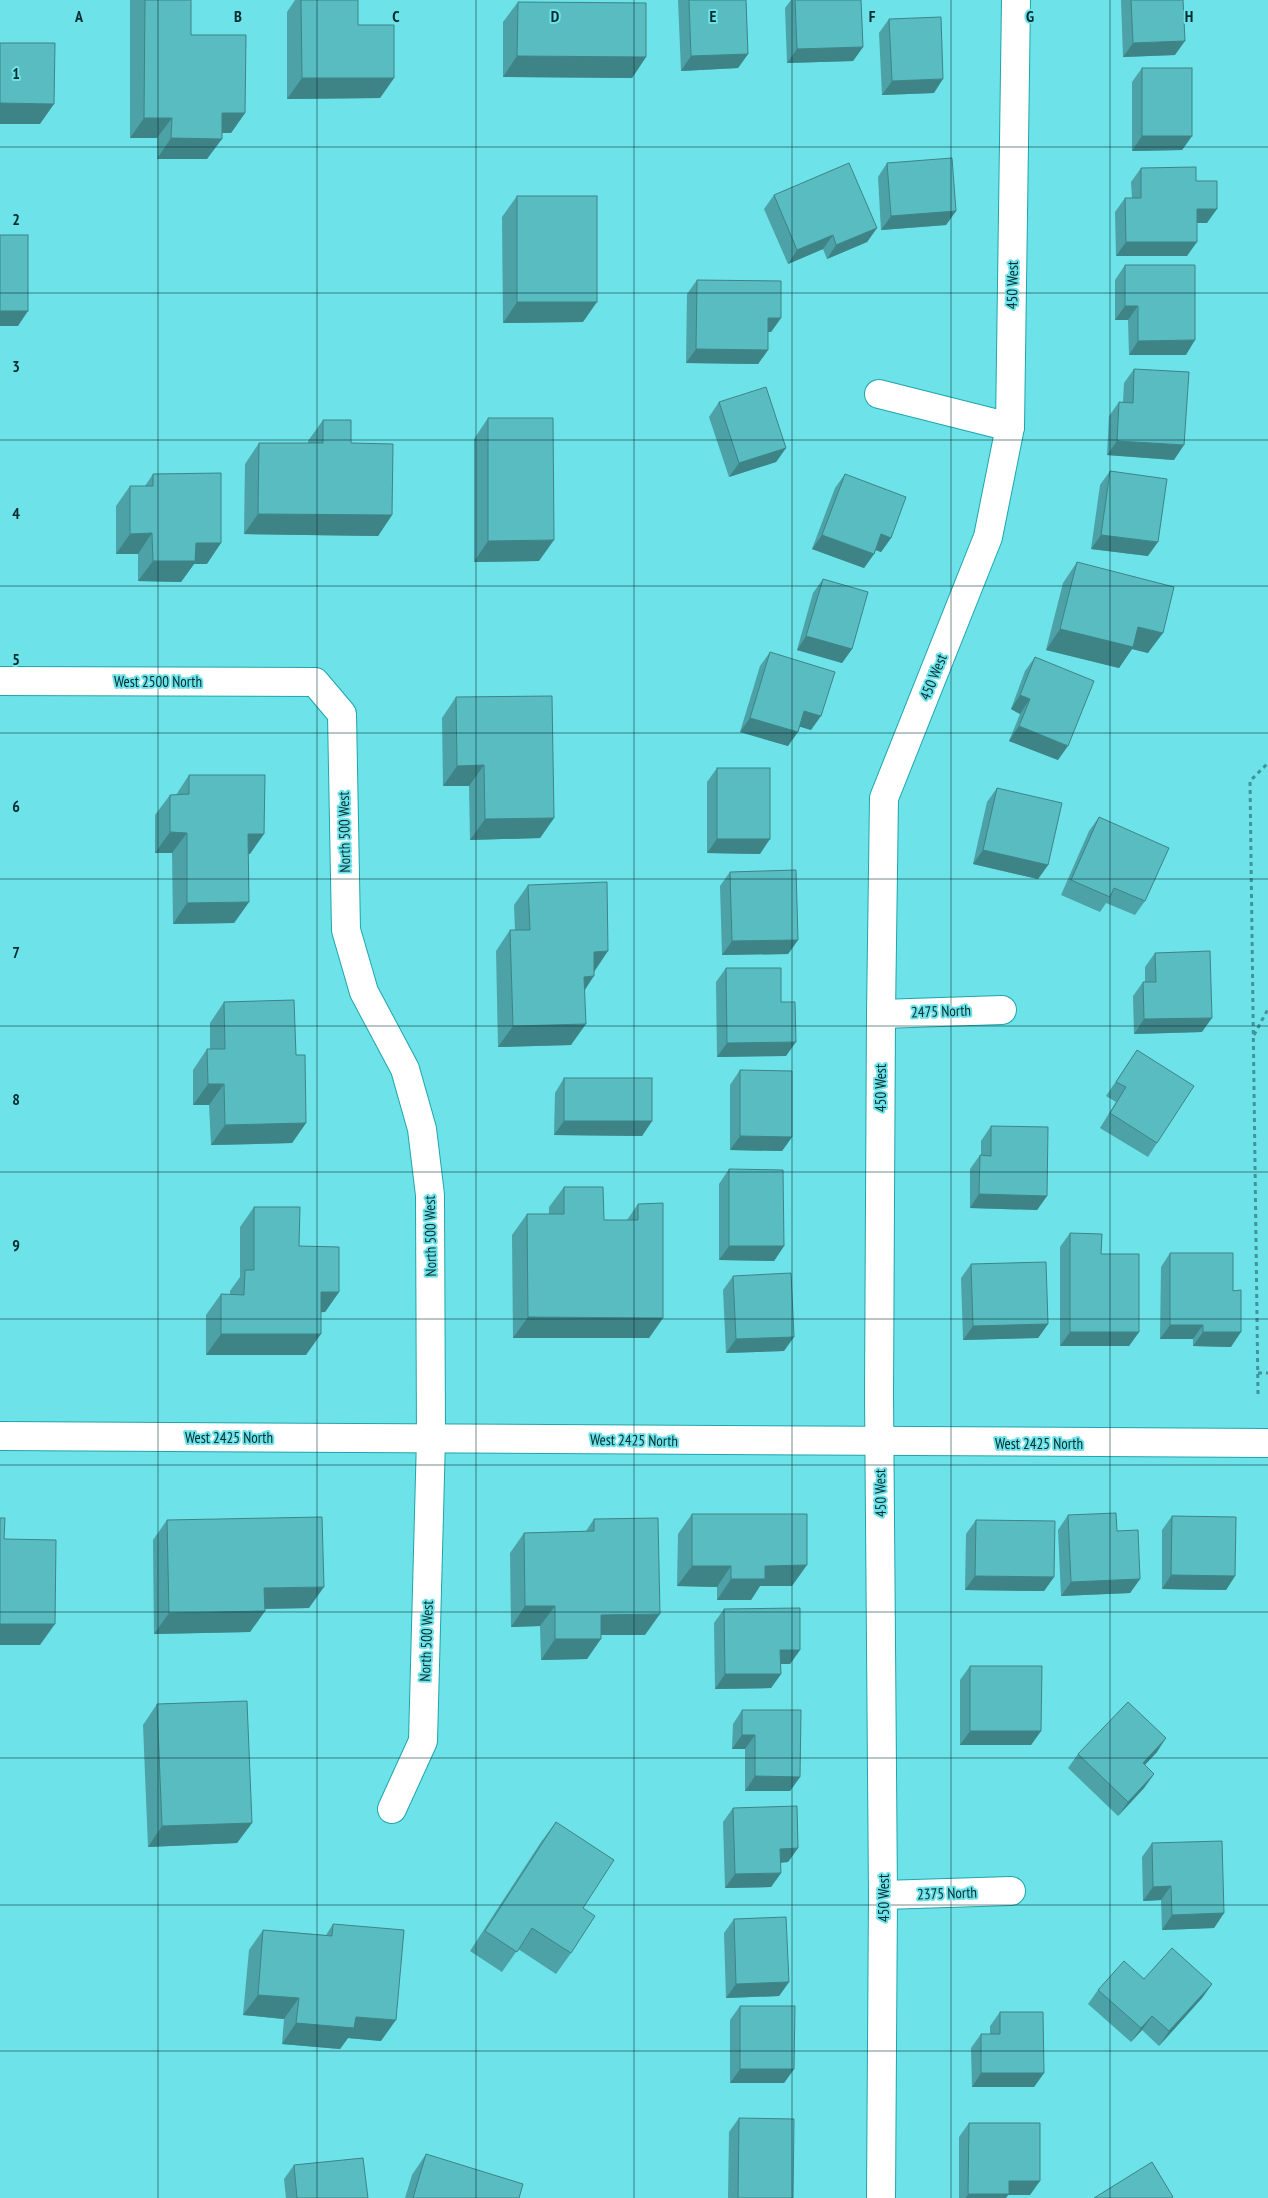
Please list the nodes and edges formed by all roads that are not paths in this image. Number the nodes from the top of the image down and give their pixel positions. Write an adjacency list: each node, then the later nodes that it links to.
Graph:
1 (1016, 0): 3 (street, 450 West)
2 (880, 394): 3 (street)
3 (1010, 427): 7 (street, 450 West)
4 (0, 681): 5 (street, West 2500 North)
5 (315, 682): 9 (street, North 500 West)
6 (1002, 1010): 7 (street, 2475 North)
7 (881, 1014): 10 (street, 450 West)
8 (0, 1436): 9 (street, West 2425 North)
9 (431, 1438): 10 (street, West 2425 North); 12 (street, North 500 West)
10 (879, 1442): 11 (street, West 2425 North); 14 (street, 450 West)
11 (1268, 1443)
12 (392, 1809)
13 (1011, 1891): 14 (street, 2375 North)
14 (883, 1896): 15 (street, 450 West)
15 (881, 2198)

